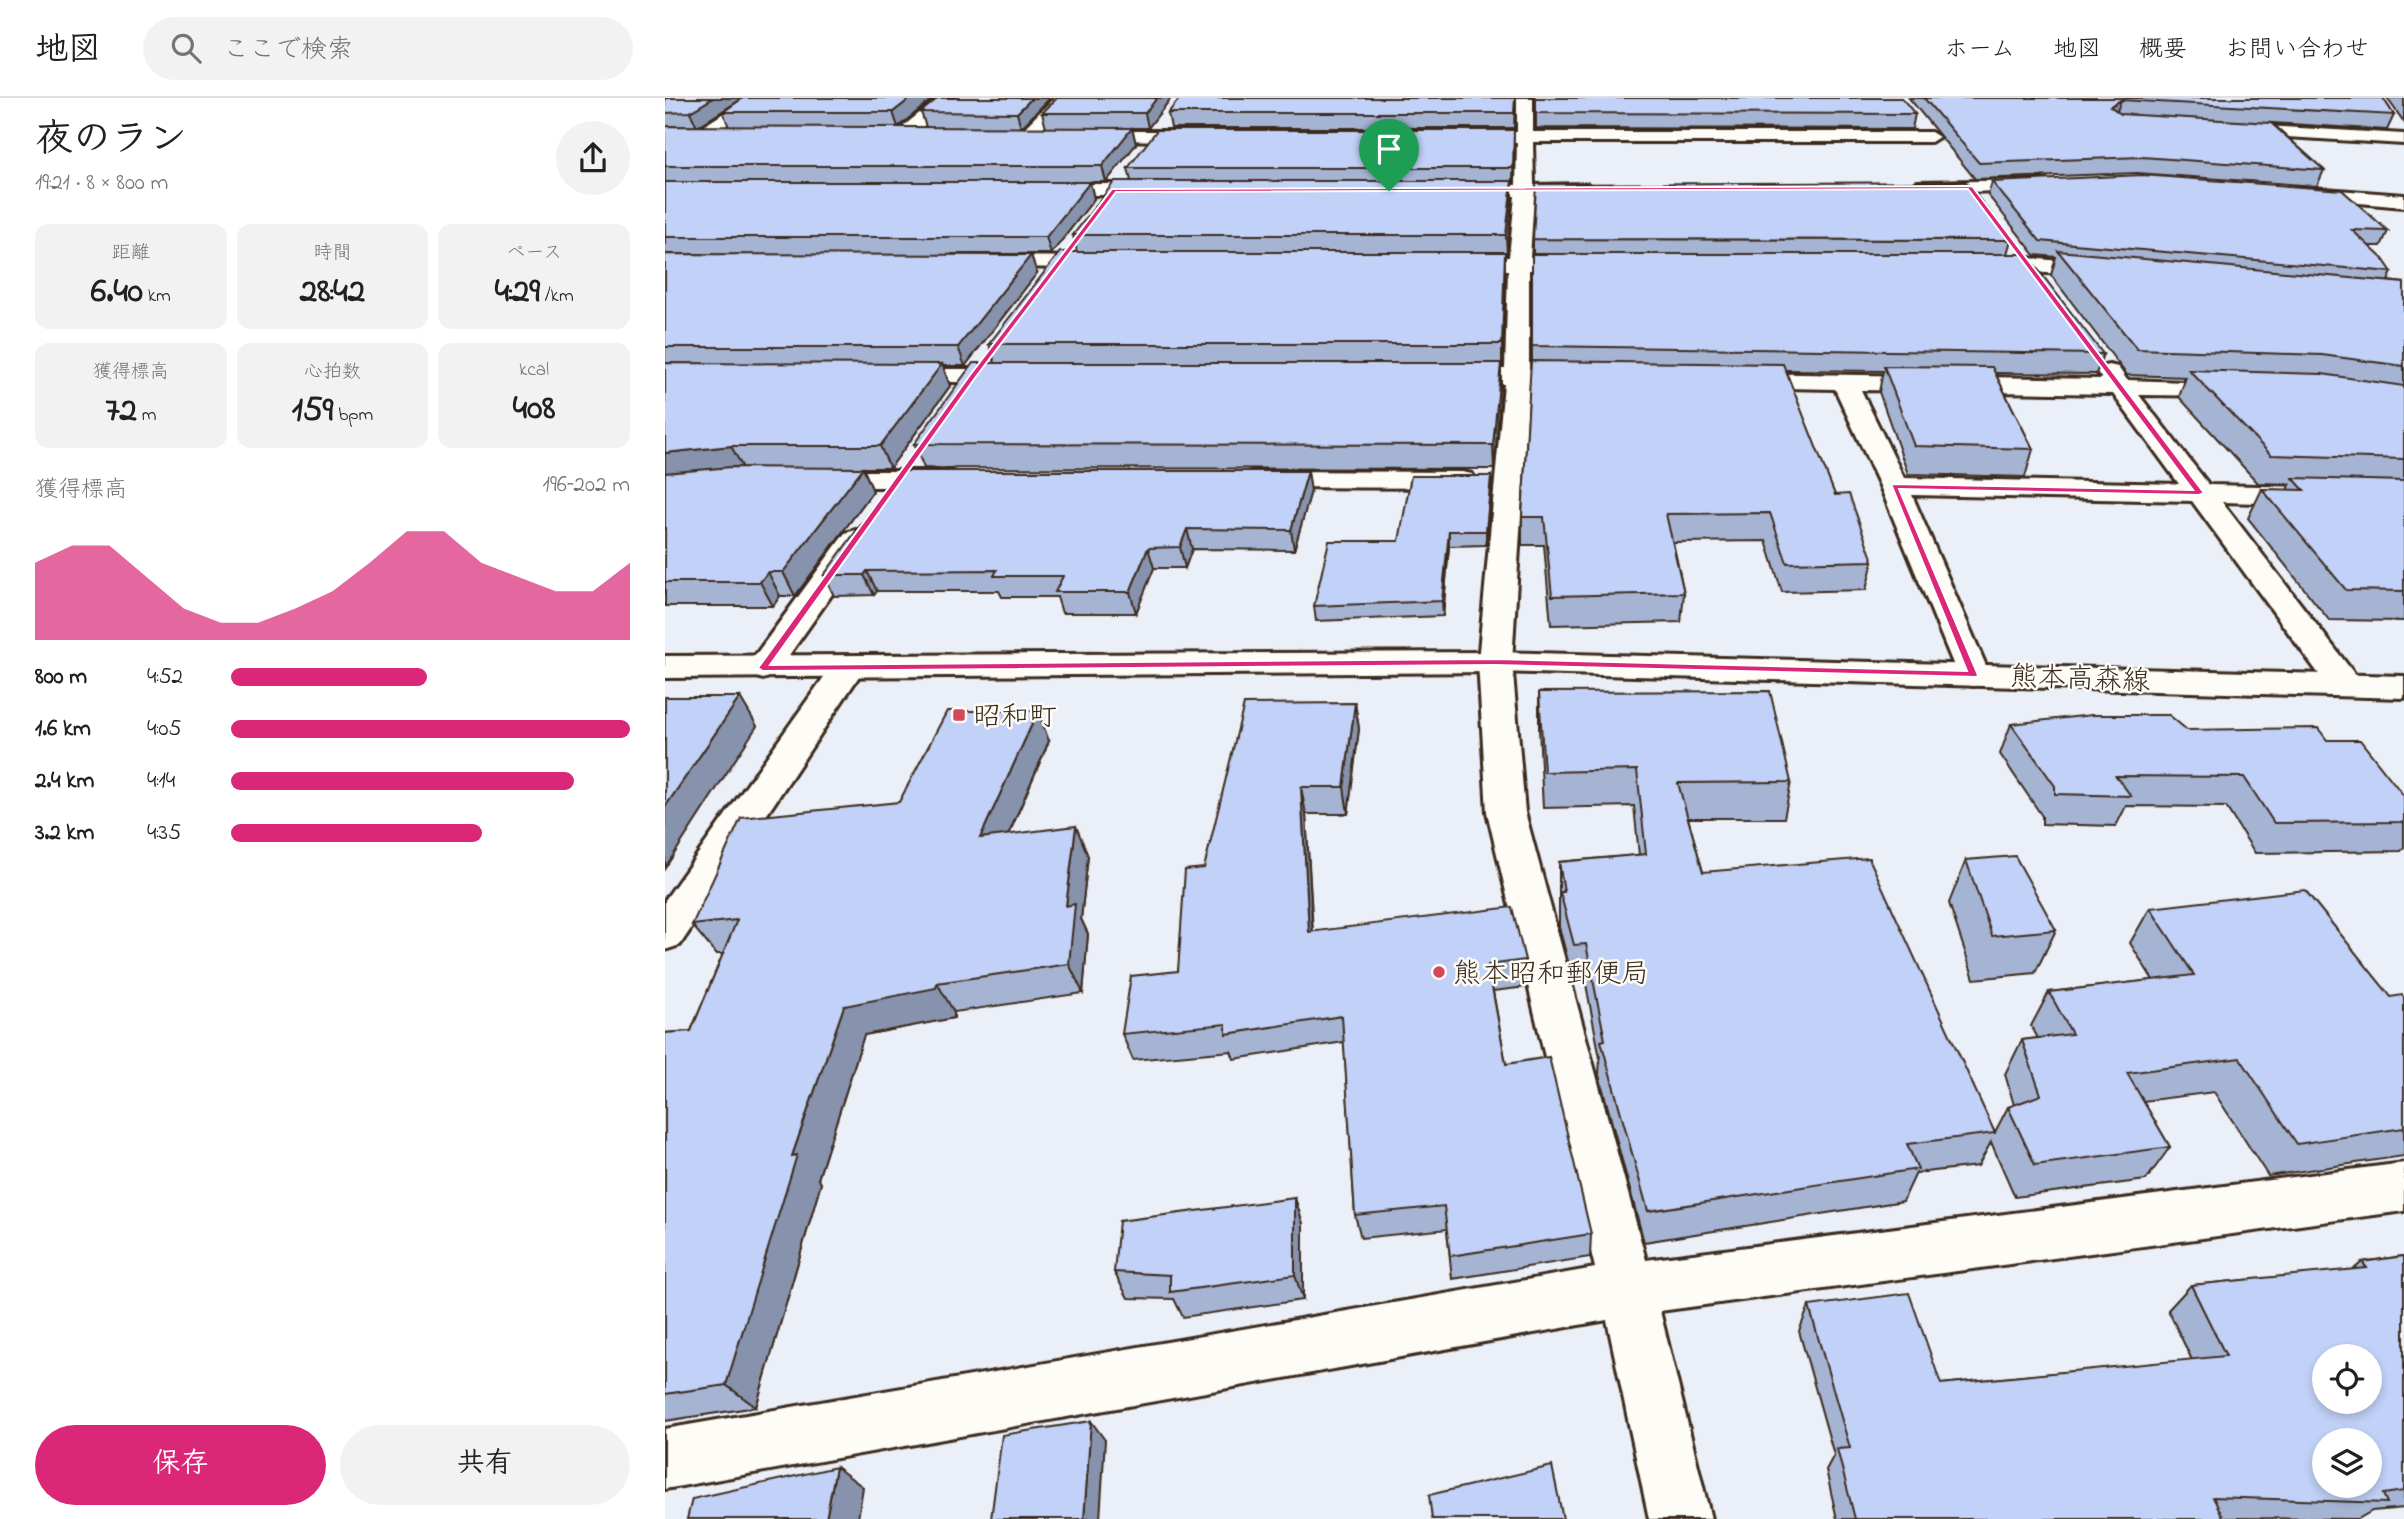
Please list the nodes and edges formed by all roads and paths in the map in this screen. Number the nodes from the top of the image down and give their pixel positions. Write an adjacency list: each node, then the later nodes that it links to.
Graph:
1 (758, 98): 10 (street)
2 (947, 98): 12 (street)
3 (1063, 98): 13 (street)
4 (1525, 98): 16 (street)
5 (1167, 117): 13 (street)
6 (1915, 118): 16 (street)
7 (2390, 118): 17 (street)
8 (2212, 128): 17 (street)
9 (665, 135): 10 (street)
10 (701, 135): 11 (street); 18 (street)
11 (728, 135)
12 (930, 136)
13 (1153, 136): 14 (street); 24 (street)
14 (1221, 136)
15 (1483, 137): 16 (street)
16 (1524, 138): 26 (street)
17 (2404, 138)
18 (665, 159)
19 (1954, 167): 22 (street)
20 (2053, 184): 22 (street)
21 (1900, 188): 22 (street)
22 (1970, 188): 31 (street)
23 (1019, 190): 24 (street)
24 (1114, 190): 25 (street); 32 (street)
25 (1183, 190)
26 (1525, 190): 27 (street); 28 (street); 39 (street)
27 (1608, 190)
28 (1444, 191)
29 (2284, 192): 30 (street)
30 (2404, 201)
31 (1986, 209)
32 (1099, 211)
33 (1076, 242): 36 (street)
34 (2012, 242): 42 (street)
35 (965, 262): 36 (street)
36 (1060, 262): 37 (street); 44 (street)
37 (1130, 262)
38 (1436, 263): 39 (street)
39 (1519, 264): 40 (street); 50 (street)
40 (1602, 264)
41 (1959, 264): 42 (street)
42 (2028, 264): 43 (street); 45 (street)
43 (2126, 273)
44 (1044, 283)
45 (2045, 286)
46 (2094, 352): 54 (street)
47 (875, 376): 48 (street)
48 (1042, 376)
49 (1419, 376): 50 (street)
50 (1517, 376): 51 (street); 59 (street)
51 (1612, 378)
52 (1721, 379): 53 (street)
53 (1844, 381): 54 (street); 60 (street)
54 (2119, 386): 55 (street); 62 (street)
55 (2255, 389)
56 (795, 479): 61 (street)
57 (968, 479): 61 (street)
58 (1232, 479): 59 (street)
59 (1509, 480): 64 (street)
60 (1894, 486): 62 (street); 68 (street)
61 (893, 487): 67 (street)
62 (2199, 493): 63 (street); 69 (street)
63 (2404, 498)
64 (1495, 662): 66 (street, 熊本高森線); 68 (street, 熊本高森線); 73 (street)
65 (665, 667): 67 (street, 熊本高森線)
66 (848, 667): 67 (street, 熊本高森線); 71 (street)
67 (763, 668)
68 (1973, 675): 69 (street, 熊本高森線)
69 (2344, 684): 70 (street, 熊本高森線)
70 (2404, 687)
71 (665, 933)
72 (2404, 1187): 73 (street)
73 (1627, 1289): 74 (street); 75 (street)
74 (665, 1459)
75 (1680, 1519)

